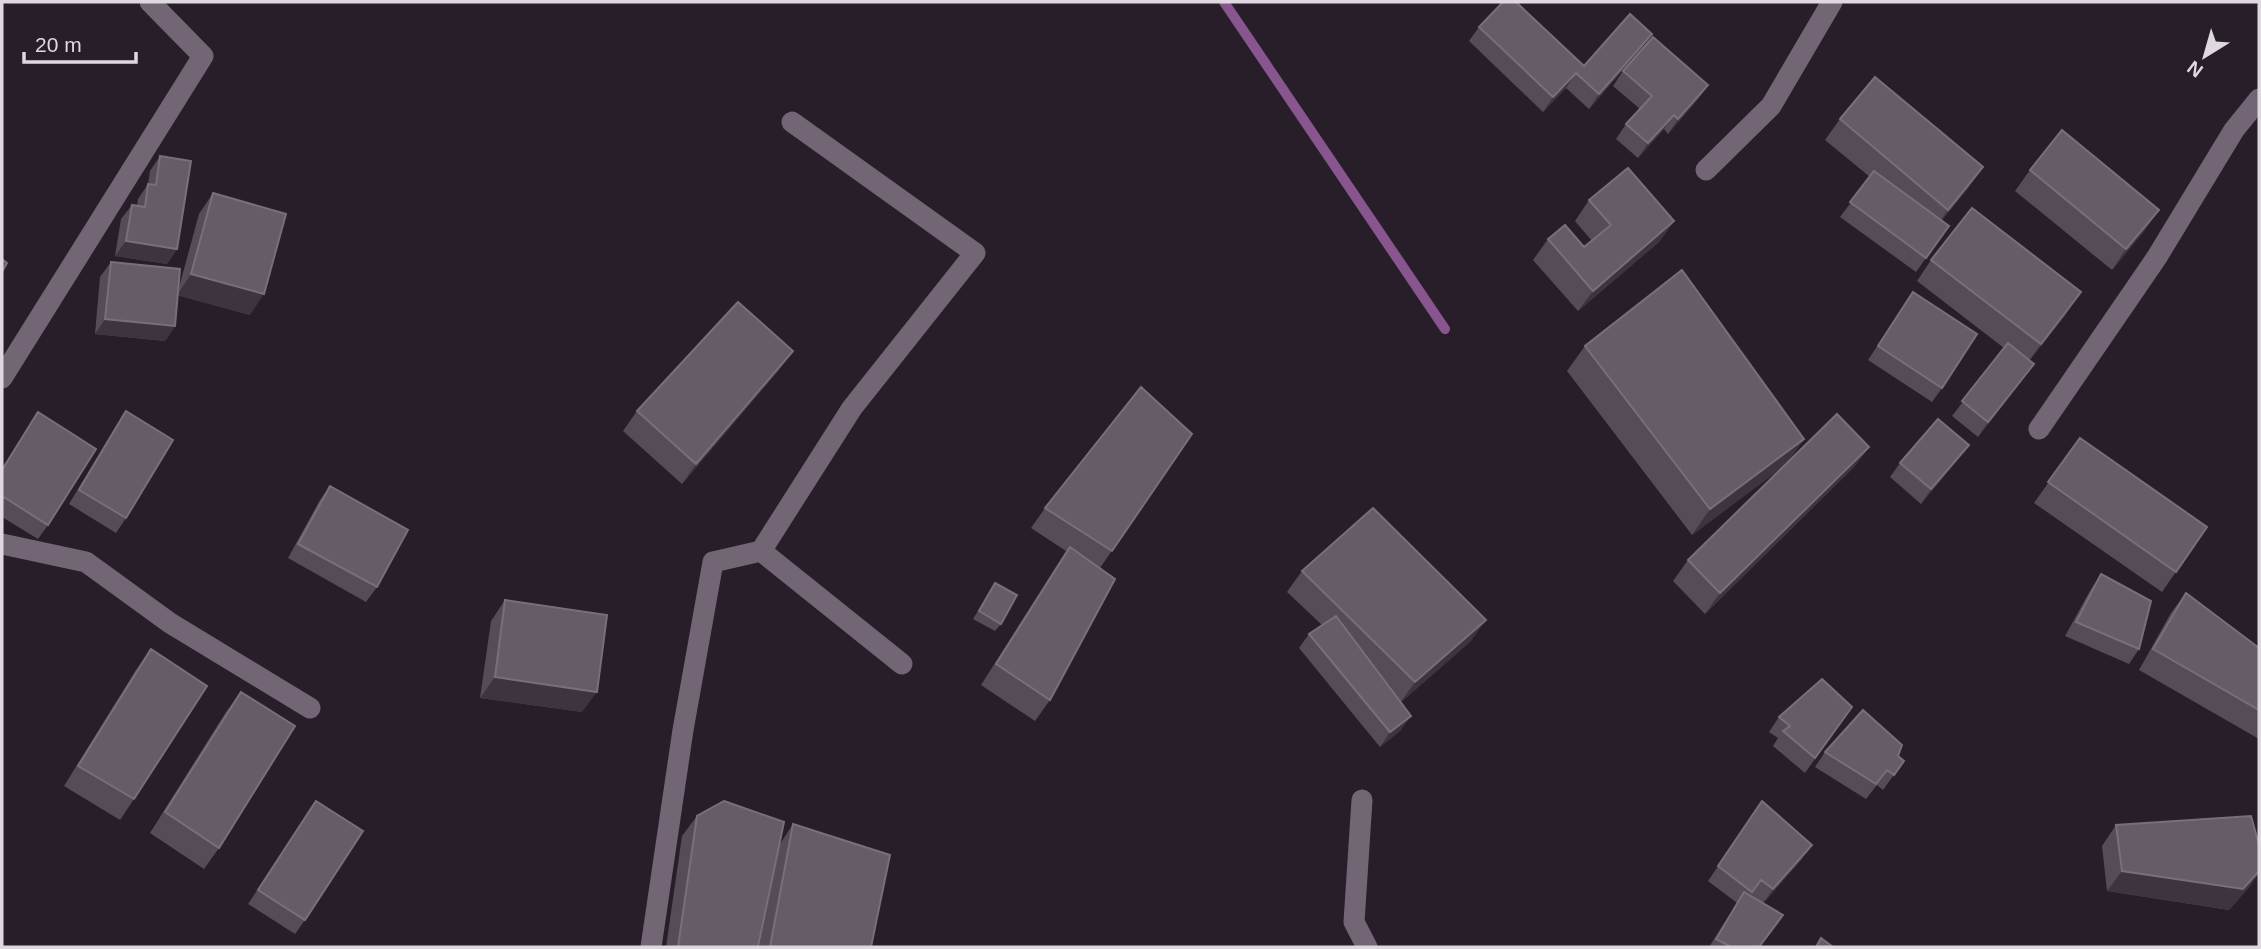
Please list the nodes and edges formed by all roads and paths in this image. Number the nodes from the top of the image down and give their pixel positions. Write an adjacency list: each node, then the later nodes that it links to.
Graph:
1 (150, 2): 6 (street)
2 (1832, 2): 5 (street)
3 (2259, 99): 7 (street)
4 (792, 122): 9 (street)
5 (1706, 170)
6 (2, 378)
7 (2039, 429)
8 (2, 544): 11 (street)
9 (761, 551): 10 (street); 13 (street)
10 (902, 664)
11 (310, 708)
12 (1362, 800): 14 (street)
13 (651, 947)
14 (1367, 947)

